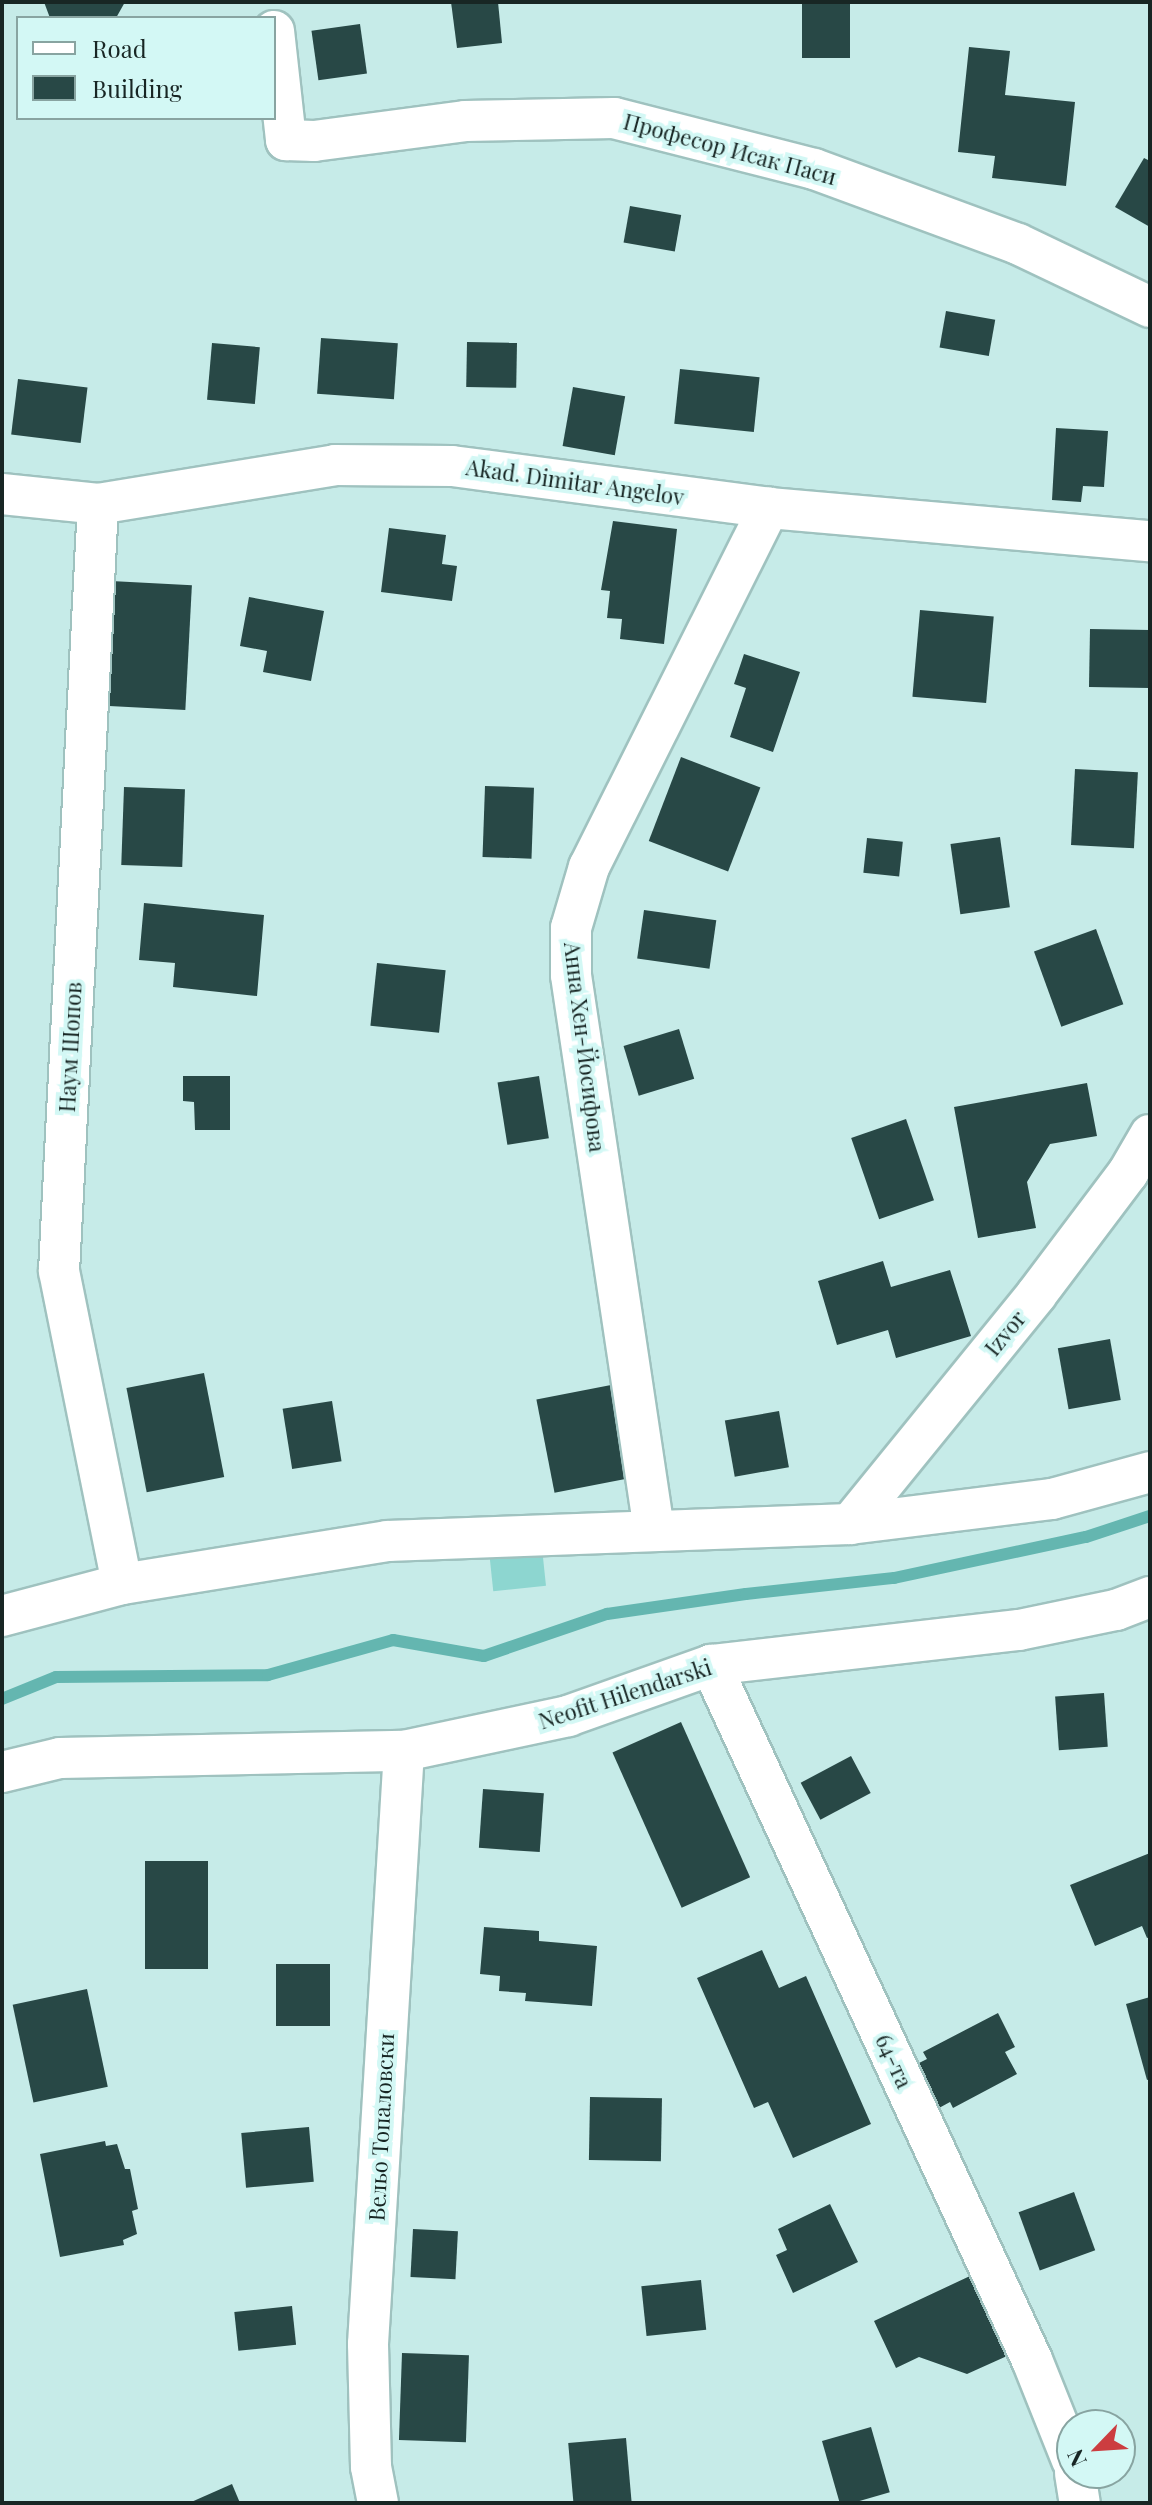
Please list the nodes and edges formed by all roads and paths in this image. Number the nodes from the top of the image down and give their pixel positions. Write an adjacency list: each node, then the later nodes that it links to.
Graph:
1 (276, 49): 2 (street, Професор Исак Паси)
2 (1150, 307)
3 (2, 494): 4 (street, Akad. Dimitar Angelov)
4 (98, 504): 5 (street, Akad. Dimitar Angelov); 11 (street, Наум Шопов)
5 (769, 508): 6 (street, Akad. Dimitar Angelov); 10 (street, Анна Хен-Йосифова)
6 (1150, 541)
7 (1150, 1135): 9 (street, Izvor)
8 (1150, 1472): 9 (street)
9 (850, 1524): 10 (street)
10 (654, 1530): 11 (street)
11 (122, 1584): 13 (street)
12 (1150, 1597): 14 (street, Neofit Hilendarski)
13 (2, 1616)
14 (711, 1665): 15 (street, Neofit Hilendarski); 17 (street, 64-та)
15 (404, 1751): 16 (street, Neofit Hilendarski); 18 (street, Вельо Топаловски)
16 (2, 1772)
17 (1056, 2420)
18 (378, 2503)

